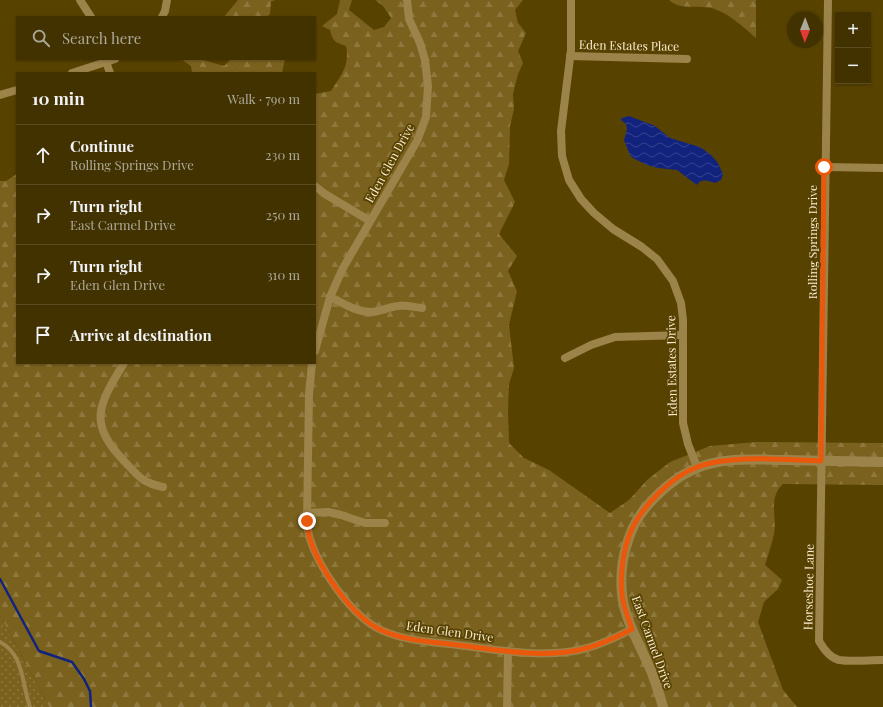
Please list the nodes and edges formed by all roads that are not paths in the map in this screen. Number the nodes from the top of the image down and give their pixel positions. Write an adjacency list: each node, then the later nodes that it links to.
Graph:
1 (80, 0): 6 (street)
2 (167, 0): 7 (street)
3 (407, 0): 18 (street, Eden Glen Drive)
4 (571, 0): 8 (street, Eden Estates Drive)
5 (828, 0): 15 (street, Rolling Springs Drive)
6 (89, 16)
7 (162, 16)
8 (570, 56): 9 (street, Eden Estates Place); 21 (street, Eden Estates Drive)
9 (687, 59)
10 (106, 61): 11 (street); 12 (street)
11 (75, 72)
12 (110, 72)
13 (16, 90): 14 (street)
14 (0, 96)
15 (824, 167): 16 (street); 26 (street, Rolling Springs Drive)
16 (883, 168)
17 (316, 187): 18 (street, Eden Glen Drive)
18 (370, 221): 19 (street, Eden Glen Drive)
19 (330, 297): 20 (street); 22 (street, Eden Glen Drive)
20 (422, 308)
21 (683, 335): 23 (street); 28 (street, Eden Estates Drive)
22 (316, 347)
23 (565, 358)
24 (123, 364): 29 (street)
25 (312, 364): 30 (street, Eden Glen Drive)
26 (821, 461): 27 (street, East Carmel Drive); 28 (street, East Carmel Drive); 35 (street, Horseshoe Lane)
27 (883, 462)
28 (697, 467): 32 (street, East Carmel Drive)
29 (163, 487)
30 (307, 512): 31 (street); 34 (street, Eden Glen Drive)
31 (385, 523)
32 (632, 629): 34 (street, Eden Glen Drive); 38 (street, East Carmel Drive)
33 (0, 642): 36 (lane)
34 (508, 651): 37 (street)
35 (883, 660)
36 (30, 707)
37 (507, 707)
38 (663, 707)

